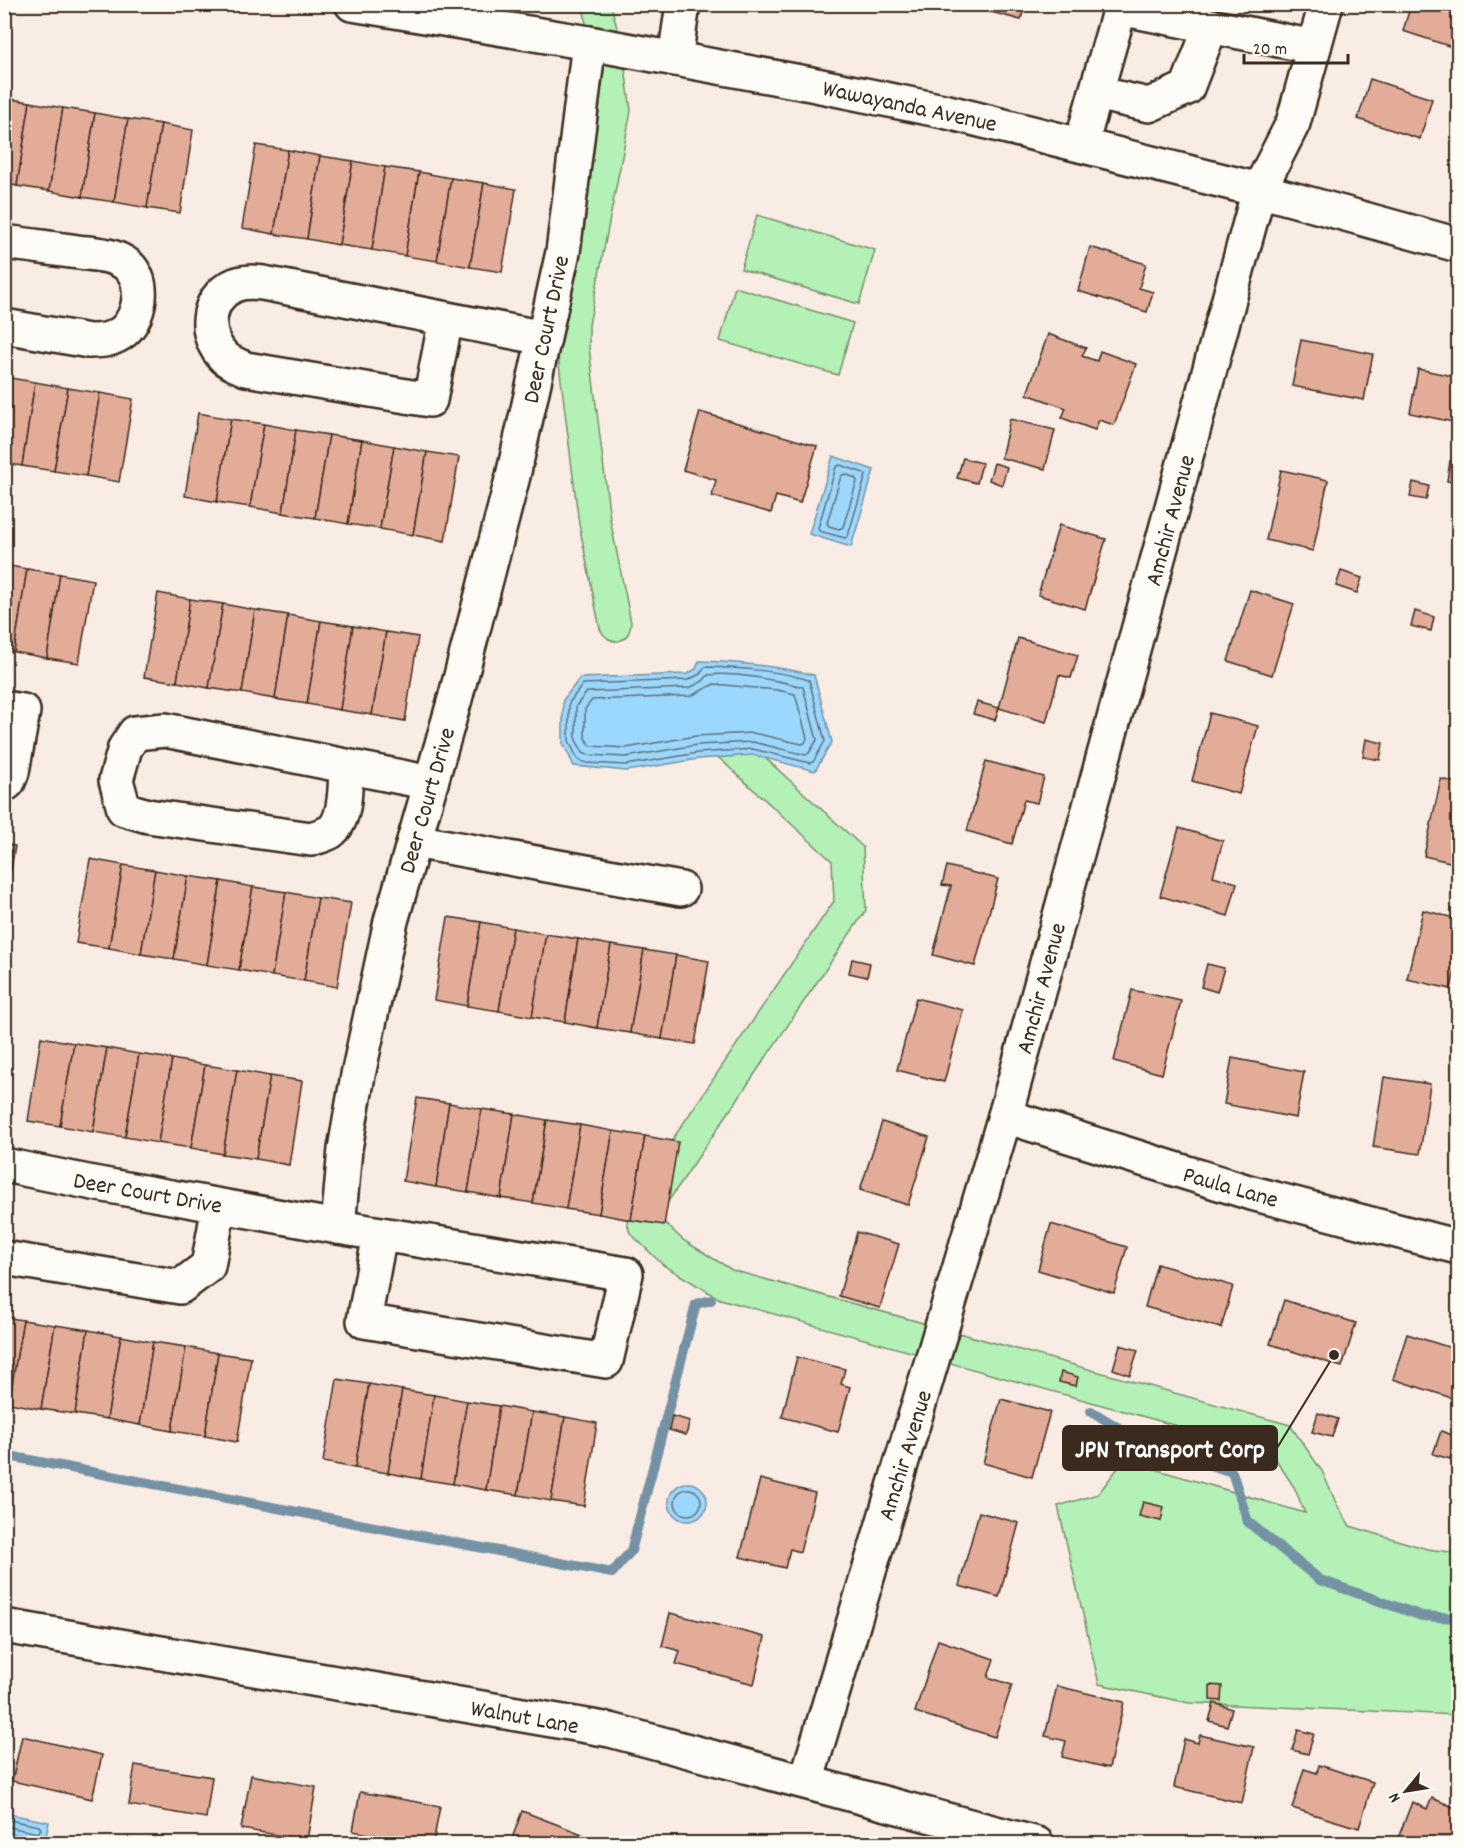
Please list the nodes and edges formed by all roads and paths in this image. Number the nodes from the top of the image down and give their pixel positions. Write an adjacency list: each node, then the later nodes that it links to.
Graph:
1 (352, 4): 5 (street, Wawayanda Avenue)
2 (683, 4): 7 (street)
3 (1326, 4): 6 (street, Amchir Avenue)
4 (1211, 26): 6 (street); 8 (street); 8 (street)
5 (589, 43): 7 (street, Wawayanda Avenue); 15 (street, Deer Court Drive)
6 (1314, 47): 10 (street, Amchir Avenue)
7 (675, 59): 9 (street, Wawayanda Avenue)
8 (1096, 93): 9 (street)
9 (1081, 145): 10 (street, Wawayanda Avenue)
10 (1259, 190): 12 (street, Wawayanda Avenue); 22 (street, Amchir Avenue)
11 (4, 242): 14 (street)
12 (1458, 245)
13 (446, 319): 13 (street); 15 (street)
14 (4, 326)
15 (544, 338): 18 (street, Deer Court Drive)
16 (4, 708): 19 (street)
17 (346, 766): 17 (street); 18 (street)
18 (430, 783): 20 (street, Deer Court Drive)
19 (4, 785)
20 (414, 841): 21 (street); 25 (street, Deer Court Drive)
21 (681, 889)
22 (1005, 1116): 27 (street, Paula Lane); 30 (street, Amchir Avenue)
23 (4, 1165): 24 (street, Deer Court Drive)
24 (219, 1206): 25 (street, Deer Court Drive); 28 (street)
25 (338, 1227): 26 (street)
26 (380, 1234): 26 (street)
27 (1458, 1247)
28 (4, 1258)
29 (4, 1626): 30 (street, Walnut Lane)
30 (806, 1782): 31 (street, Walnut Lane)
31 (1037, 1844)

